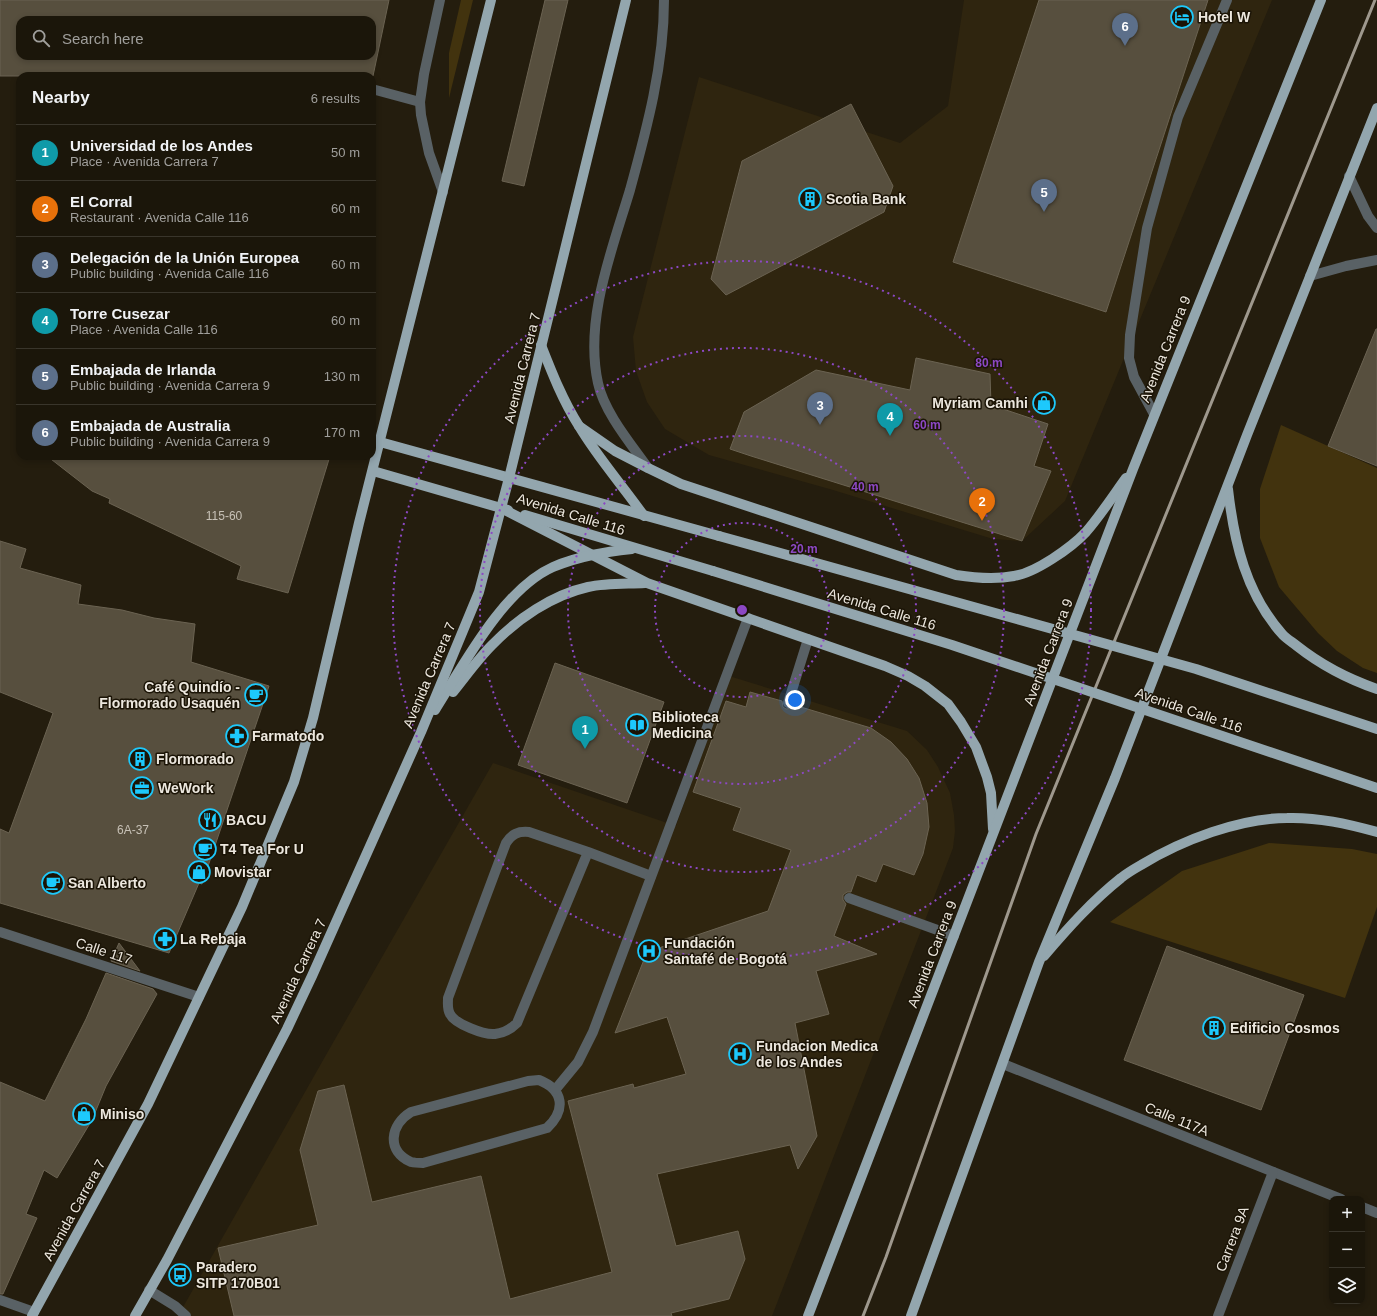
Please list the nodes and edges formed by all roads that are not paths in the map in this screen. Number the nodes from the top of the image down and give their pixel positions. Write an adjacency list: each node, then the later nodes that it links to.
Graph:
1 (440, 0): 8 (street)
2 (491, 0): 11 (main road, Avenida Carrera 7)
3 (626, 0): 15 (main road, Avenida Carrera 7)
4 (664, 0): 21 (street)
5 (1227, 0): 16 (street)
6 (1321, 0): 16 (main road, Avenida Carrera 9)
7 (376, 90): 8 (street)
8 (420, 102): 11 (street)
9 (1377, 108): 10 (main road)
10 (1349, 176): 12 (street); 14 (main road)
11 (443, 192): 18 (main road, Avenida Carrera 7)
12 (1377, 228)
13 (1377, 260): 14 (street)
14 (1310, 276): 25 (main road)
15 (541, 345): 17 (main road); 24 (main road, Avenida Carrera 7)
16 (1154, 414): 22 (main road, Avenida Carrera 9)
17 (578, 426): 21 (main road); 27 (main road)
18 (380, 442): 19 (main road, Avenida Carrera 7); 24 (main road, Avenida Calle 116)
19 (376, 459)
20 (376, 460): 23 (main road, Avenida Carrera 7)
21 (648, 468): 22 (main road)
22 (1133, 469): 39 (main road, Avenida Carrera 9)
23 (373, 471): 26 (main road, Avenida Calle 116); 46 (main road, Avenida Carrera 7)
24 (509, 478): 26 (main road, Avenida Carrera 7); 27 (main road, Avenida Calle 116)
25 (1228, 487): 33 (main road); 45 (main road)
26 (501, 508): 28 (main road, Avenida Calle 116); 29 (main road); 36 (main road, Avenida Carrera 7)
27 (644, 516): 35 (main road, Avenida Calle 116, bridge)
28 (639, 549): 29 (main road); 37 (main road, Avenida Calle 116, bridge)
29 (591, 555): 30 (main road); 36 (main road)
30 (647, 583): 31 (main road); 36 (main road)
31 (748, 618): 32 (main road); 41 (street)
32 (808, 639): 34 (street); 39 (main road)
33 (1377, 689)
34 (788, 703)
35 (1377, 729)
36 (420, 732): 53 (main road, Avenida Carrera 7)
37 (1377, 788)
38 (1377, 832): 45 (main road)
39 (993, 834): 44 (main road, Avenida Carrera 9)
40 (588, 852): 40 (street); 41 (street)
41 (651, 876): 48 (street)
42 (849, 898): 44 (street)
43 (0, 932): 46 (street, Calle 117)
44 (954, 936): 58 (main road, Avenida Carrera 9)
45 (1039, 962): 47 (main road)
46 (199, 997): 55 (main road, Avenida Carrera 7)
47 (1003, 1064): 49 (street, Calle 117A); 59 (main road)
48 (555, 1090): 48 (street)
49 (1273, 1172): 50 (street, Calle 117A); 60 (street, Carrera 9A)
50 (1333, 1196)
51 (1365, 1208): 52 (street)
52 (1377, 1213)
53 (149, 1290): 56 (main road, Avenida Carrera 7); 57 (street)
54 (0, 1300): 55 (street)
55 (33, 1314)
56 (135, 1316)
57 (186, 1316)
58 (808, 1316)
59 (911, 1316)
60 (1218, 1316)

